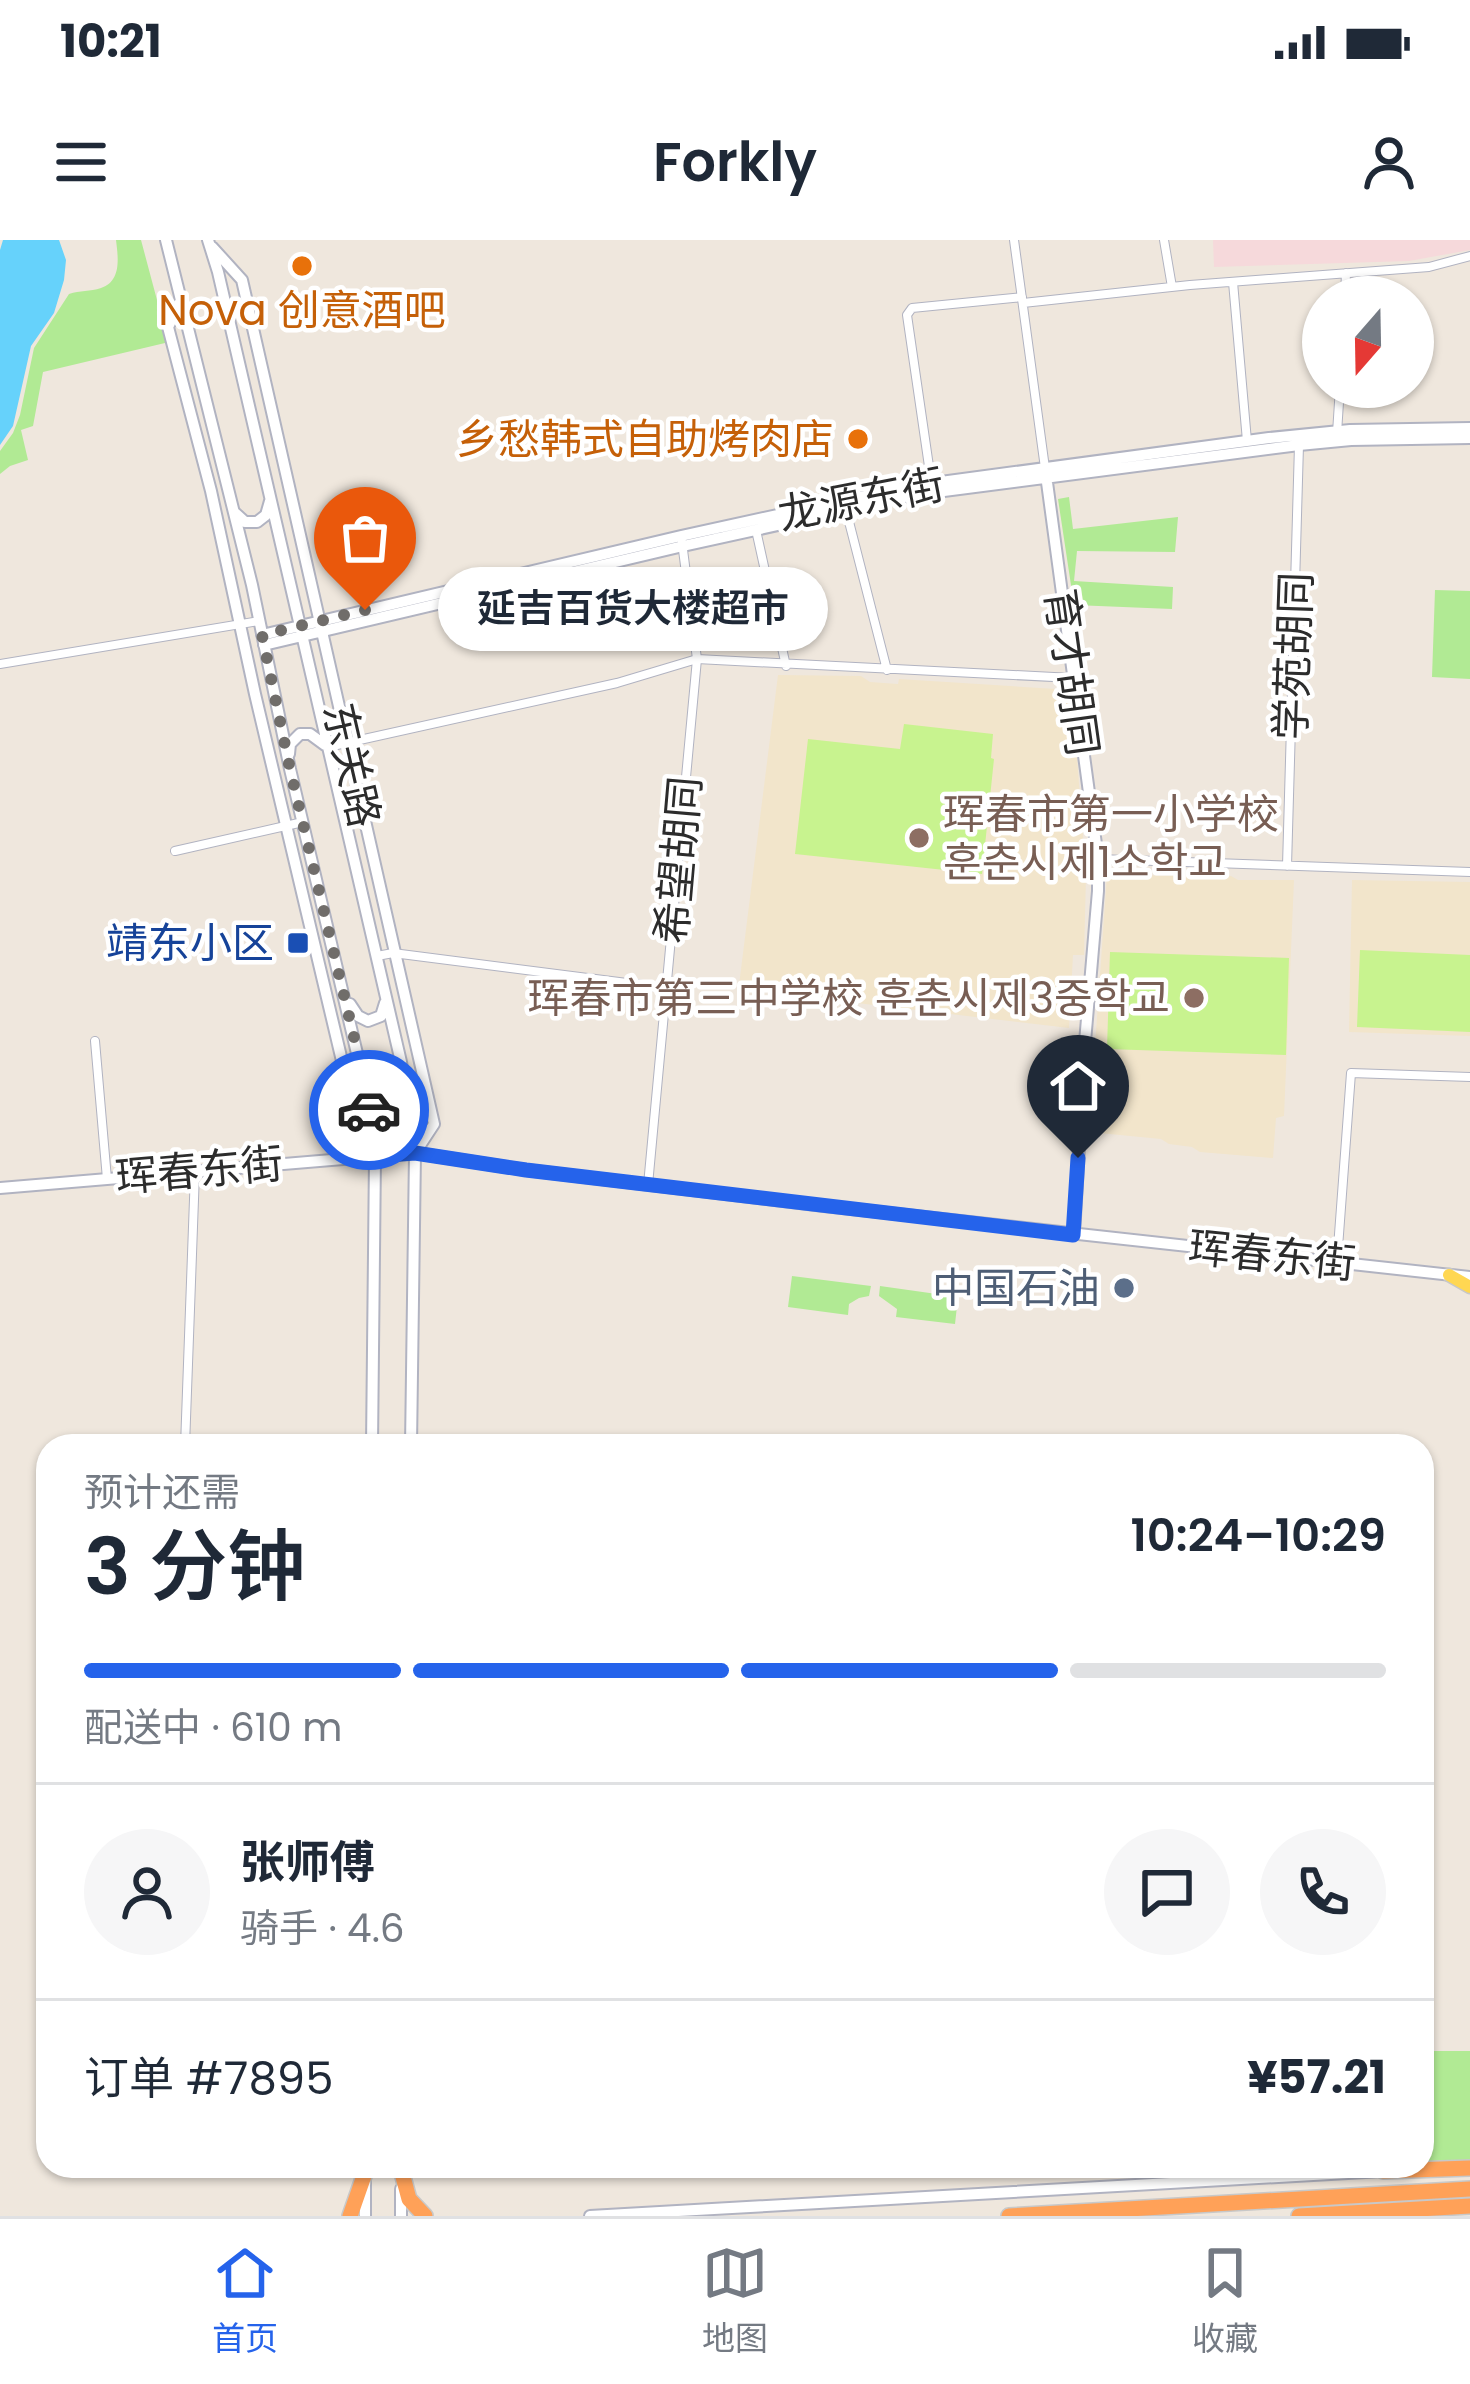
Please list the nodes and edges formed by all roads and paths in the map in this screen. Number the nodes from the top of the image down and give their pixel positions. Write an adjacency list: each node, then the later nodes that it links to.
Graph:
1 (166, 240): 11 (main road, 东关路)
2 (225, 240): 5 (main road)
3 (1014, 240): 12 (street)
4 (1163, 240): 10 (street)
5 (208, 241): 21 (main road, 东关路); 28 (main road, 东关路)
6 (1470, 256): 7 (street)
7 (1346, 273): 8 (street); 9 (street)
8 (1346, 276)
9 (1233, 282): 10 (street); 17 (street)
10 (1172, 287): 12 (street)
11 (182, 298): 22 (main road, 东关路); 27 (main road, 东关路)
12 (1022, 300): 19 (street); 20 (street)
13 (1339, 408): 15 (street)
14 (1470, 428): 15 (main road, 龙源东街)
15 (1337, 436): 16 (main road, 龙源东街); 17 (main road, 龙源东街); 18 (main road, 龙源东街)
16 (1470, 438)
17 (1247, 441): 19 (main road, 龙源东街)
18 (1299, 445): 19 (main road, 龙源东街); 43 (street, 学苑胡同)
19 (1045, 473): 20 (main road, 龙源东街); 35 (main road, 育才胡同)
20 (933, 488): 23 (main road, 龙源东街); 25 (main road, 龙源东街)
21 (269, 494): 22 (main road); 29 (main road, 东关路)
22 (228, 498): 26 (main road, 东关路)
23 (847, 510): 24 (main road, 龙源东街); 34 (street)
24 (756, 530): 25 (main road, 龙源东街); 33 (street)
25 (682, 541): 28 (main road, 龙源东街); 31 (street, 希望胡同)
26 (259, 621): 27 (street); 30 (main road, 东关路)
27 (241, 624): 32 (street); 40 (main road, 东关路)
28 (321, 626): 29 (main road, 龙源东街); 36 (main road, 东关路)
29 (301, 631): 30 (main road, 龙源东街); 37 (main road, 东关路)
30 (263, 640): 38 (main road, 东关路)
31 (697, 659): 33 (street); 36 (street); 48 (street, 希望胡同)
32 (0, 664)
33 (786, 666): 34 (street)
34 (887, 670): 35 (street)
35 (1073, 678): 42 (main road, 育才胡同)
36 (347, 742): 37 (street); 45 (main road, 东关路)
37 (328, 747): 38 (main road); 46 (main road, 东关路)
38 (290, 769): 39 (main road, 东关路)
39 (303, 822): 40 (street); 49 (main road, 东关路)
40 (287, 826): 41 (street); 53 (main road, 东关路)
41 (176, 850)
42 (1098, 859): 43 (street); 58 (main road, 育才胡同)
43 (1287, 866): 44 (street)
44 (1470, 872)
45 (395, 953): 46 (street); 48 (street); 52 (main road, 东关路)
46 (377, 956): 47 (main road, 东关路)
47 (385, 987): 49 (main road); 52 (main road, 东关路)
48 (665, 988): 56 (street, 希望胡同)
49 (343, 991): 53 (main road, 东关路)
50 (95, 1041): 55 (street)
51 (1470, 1077): 59 (street)
52 (415, 1153): 53 (main road, 珲春东街); 56 (main road, 珲春东街); 65 (main road, 东关路)
53 (375, 1156): 54 (main road, 珲春东街); 64 (main road, 东关路)
54 (195, 1171): 55 (main road, 珲春东街); 63 (street)
55 (107, 1178): 57 (main road, 珲春东街)
56 (648, 1185): 58 (main road, 珲春东街)
57 (0, 1188)
58 (1073, 1235): 59 (main road, 珲春东街)
59 (1337, 1261): 61 (main road, 珲春东街)
60 (1470, 1273): 61 (main road)
61 (1448, 1275): 62 (main road)
62 (1470, 1287)
63 (185, 1434)
64 (372, 1434)
65 (411, 1434)
66 (1434, 2170): 67 (highway)
67 (1470, 2170): 74 (highway)
68 (362, 2178): 77 (highway)
69 (365, 2178): 78 (main road)
70 (402, 2178): 79 (main road)
71 (404, 2178): 80 (highway)
72 (1260, 2178): 81 (main road)
73 (1470, 2189): 74 (highway)
74 (1407, 2193): 82 (highway)
75 (1470, 2206): 76 (highway)
76 (1368, 2214): 83 (highway)
77 (350, 2216)
78 (365, 2216)
79 (401, 2216)
80 (425, 2216)
81 (590, 2216)
82 (1009, 2216)
83 (1300, 2216)

